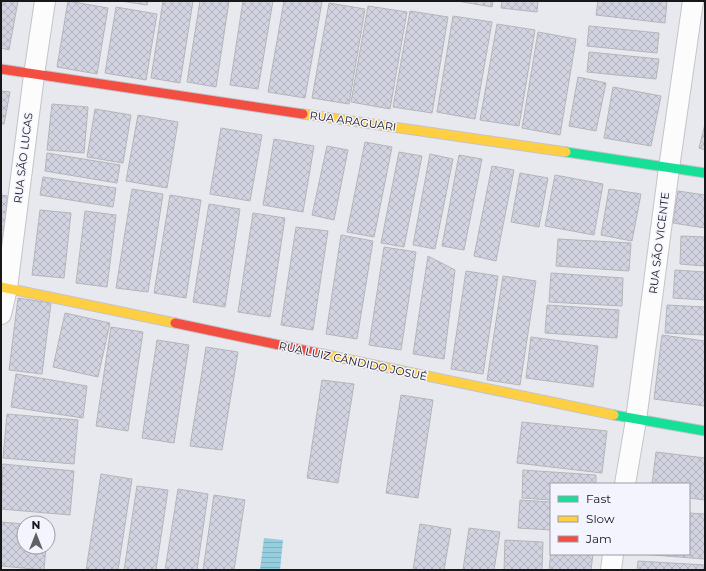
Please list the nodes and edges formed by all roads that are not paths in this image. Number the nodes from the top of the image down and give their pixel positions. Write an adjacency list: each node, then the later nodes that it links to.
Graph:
1 (45, 1): 4 (street, RUA SÃO LUCAS)
2 (692, 1): 5 (street, RUA SÃO VICENTE)
3 (1, 69): 4 (street, RUA ARAGUARI)
4 (34, 75): 5 (street, RUA ARAGUARI); 7 (street, RUA SÃO LUCAS)
5 (669, 168): 6 (street, RUA ARAGUARI); 9 (street, RUA SÃO VICENTE)
6 (705, 173)
7 (4, 288): 8 (street, RUA SÃO LUCAS); 9 (street, RUA LUIZ CÂNDIDO JOSUÉ)
8 (1, 314)
9 (636, 420): 10 (street, RUA LUIZ CÂNDIDO JOSUÉ); 11 (street, RUA SÃO VICENTE)
10 (705, 431)
11 (625, 483)
12 (613, 555): 13 (street)
13 (611, 570)

